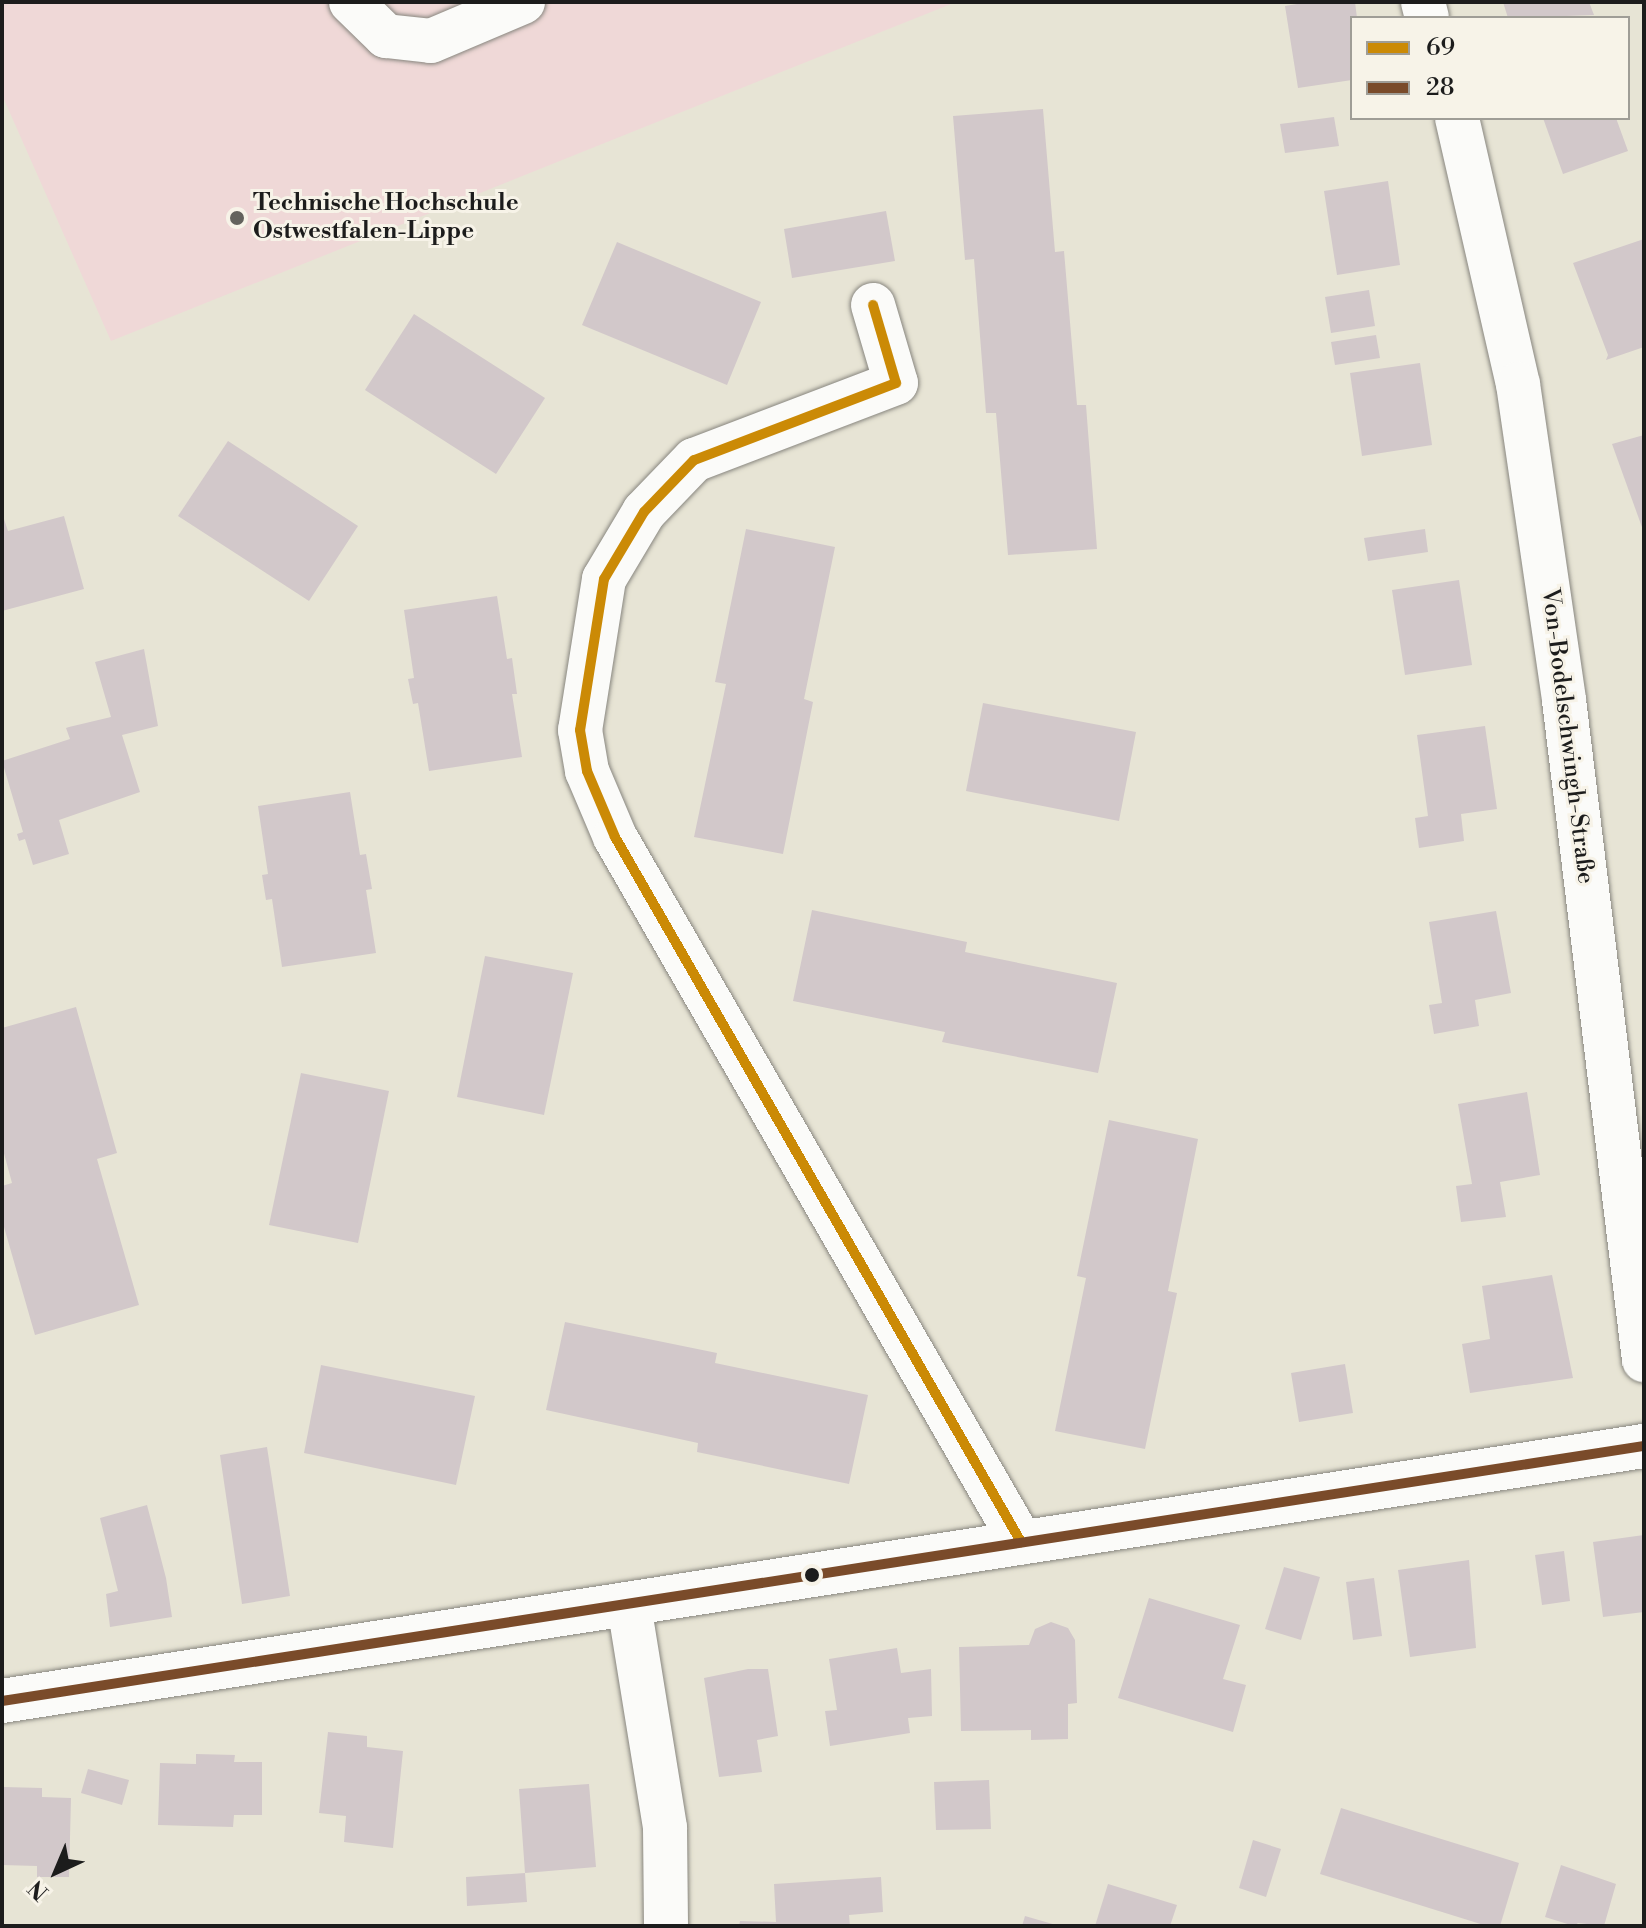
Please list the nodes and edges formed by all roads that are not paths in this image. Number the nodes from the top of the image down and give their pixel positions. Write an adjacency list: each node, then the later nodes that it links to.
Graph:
1 (351, 2): 2 (street)
2 (523, 2)
3 (1458, 120): 5 (street, Von-Bodelschwingh-Straße)
4 (873, 305): 7 (street)
5 (1644, 1360)
6 (1644, 1446): 7 (street)
7 (1021, 1542): 8 (street)
8 (629, 1605): 9 (street); 10 (street)
9 (2, 1701)
10 (666, 1926)

